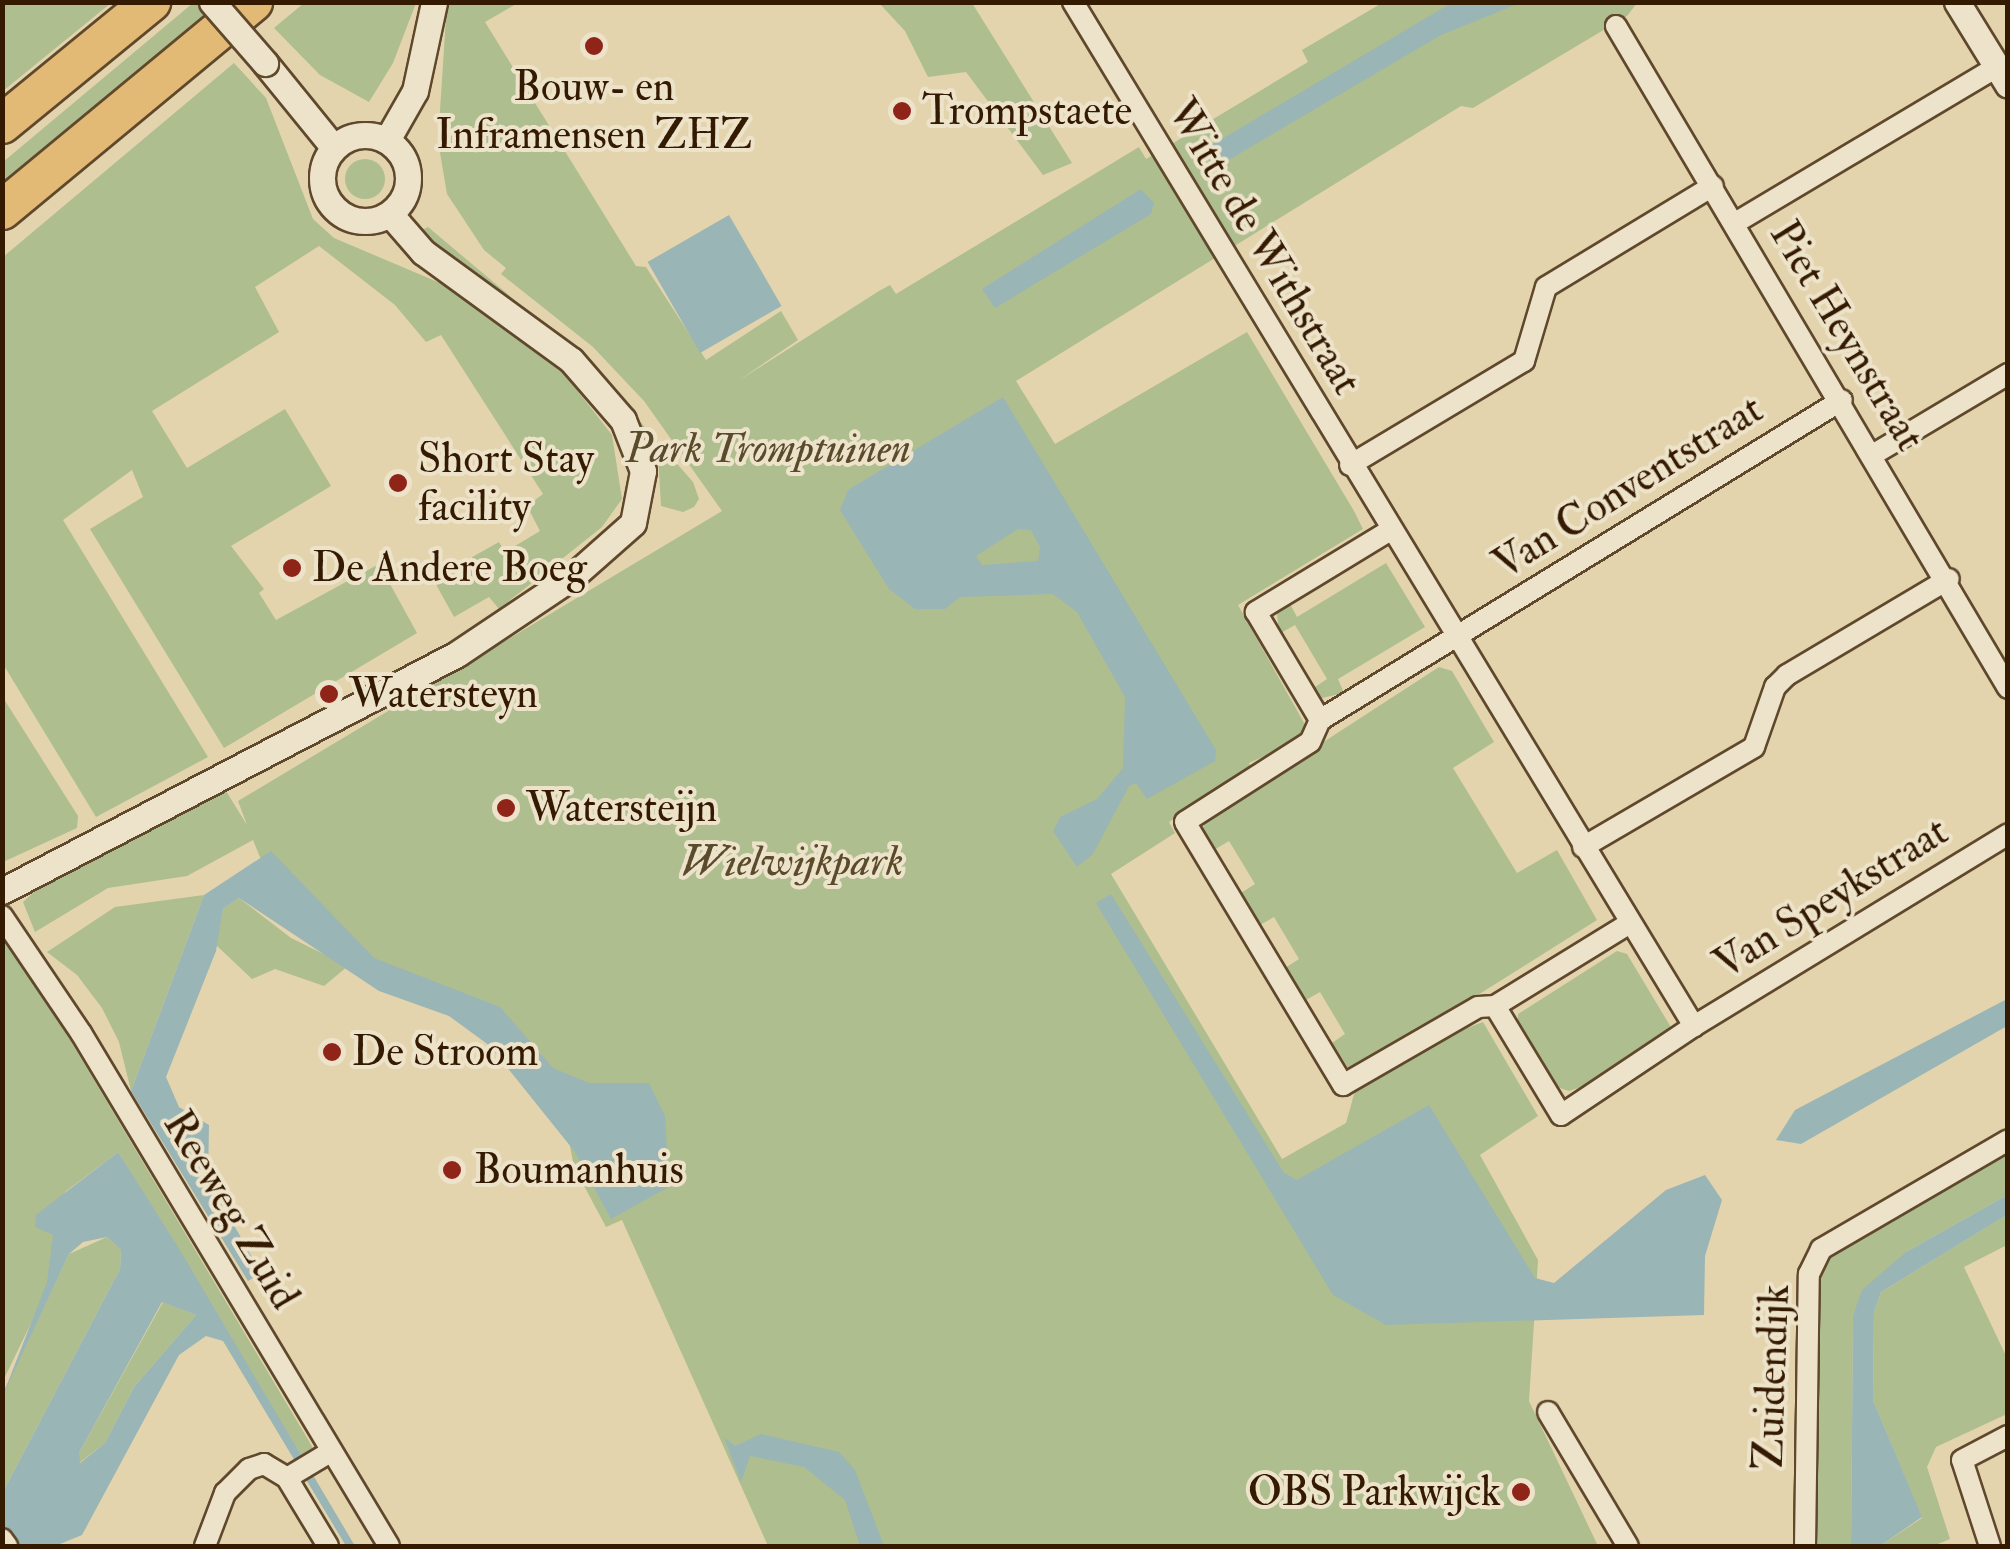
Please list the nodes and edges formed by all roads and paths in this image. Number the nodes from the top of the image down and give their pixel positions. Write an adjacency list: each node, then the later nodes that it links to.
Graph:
1 (151, 2): 9 (highway)
2 (212, 2): 11 (street, bridge)
3 (253, 2): 13 (highway)
4 (434, 2): 10 (street)
5 (1073, 2): 19 (street, Witte de Withstraat)
6 (1958, 2): 8 (street)
7 (1616, 26): 12 (street, Piet Heynstraat)
8 (2002, 76): 15 (street)
9 (2, 124)
10 (387, 140): 11 (street); 14 (street)
11 (334, 148): 14 (street)
12 (1714, 186): 15 (street, Piet Heynstraat); 19 (street)
13 (2, 210)
14 (390, 214): 27 (street)
15 (1735, 223): 17 (street, Piet Heynstraat)
16 (2008, 374): 18 (street)
17 (1842, 400): 18 (street, Piet Heynstraat); 22 (street, Van Conventstraat)
18 (1874, 454): 21 (street, Piet Heynstraat)
19 (1350, 465): 20 (street, Witte de Withstraat)
20 (1389, 531): 22 (street, Witte de Withstraat); 24 (street)
21 (1948, 579): 23 (street, Piet Heynstraat); 26 (street)
22 (1453, 638): 24 (street); 26 (street, Witte de Withstraat)
23 (2008, 688)
24 (1320, 720): 30 (street)
25 (2008, 834): 31 (street, Van Speykstraat)
26 (1583, 847): 29 (street, Witte de Withstraat)
27 (2, 891)
28 (2, 916): 35 (street, Reeweg Zuid)
29 (1630, 924): 30 (street); 31 (street, Witte de Withstraat)
30 (1495, 1006): 31 (street)
31 (1694, 1026)
32 (2008, 1140): 43 (street, Zuidendijk)
33 (1548, 1412): 42 (street)
34 (2008, 1436): 44 (street)
35 (325, 1455): 36 (street); 41 (street, Reeweg Zuid)
36 (287, 1478): 39 (street); 40 (street)
37 (2, 1539): 38 (street)
38 (7, 1546)
39 (205, 1546)
40 (328, 1546)
41 (389, 1546)
42 (1628, 1546)
43 (1804, 1546)
44 (1990, 1546)

